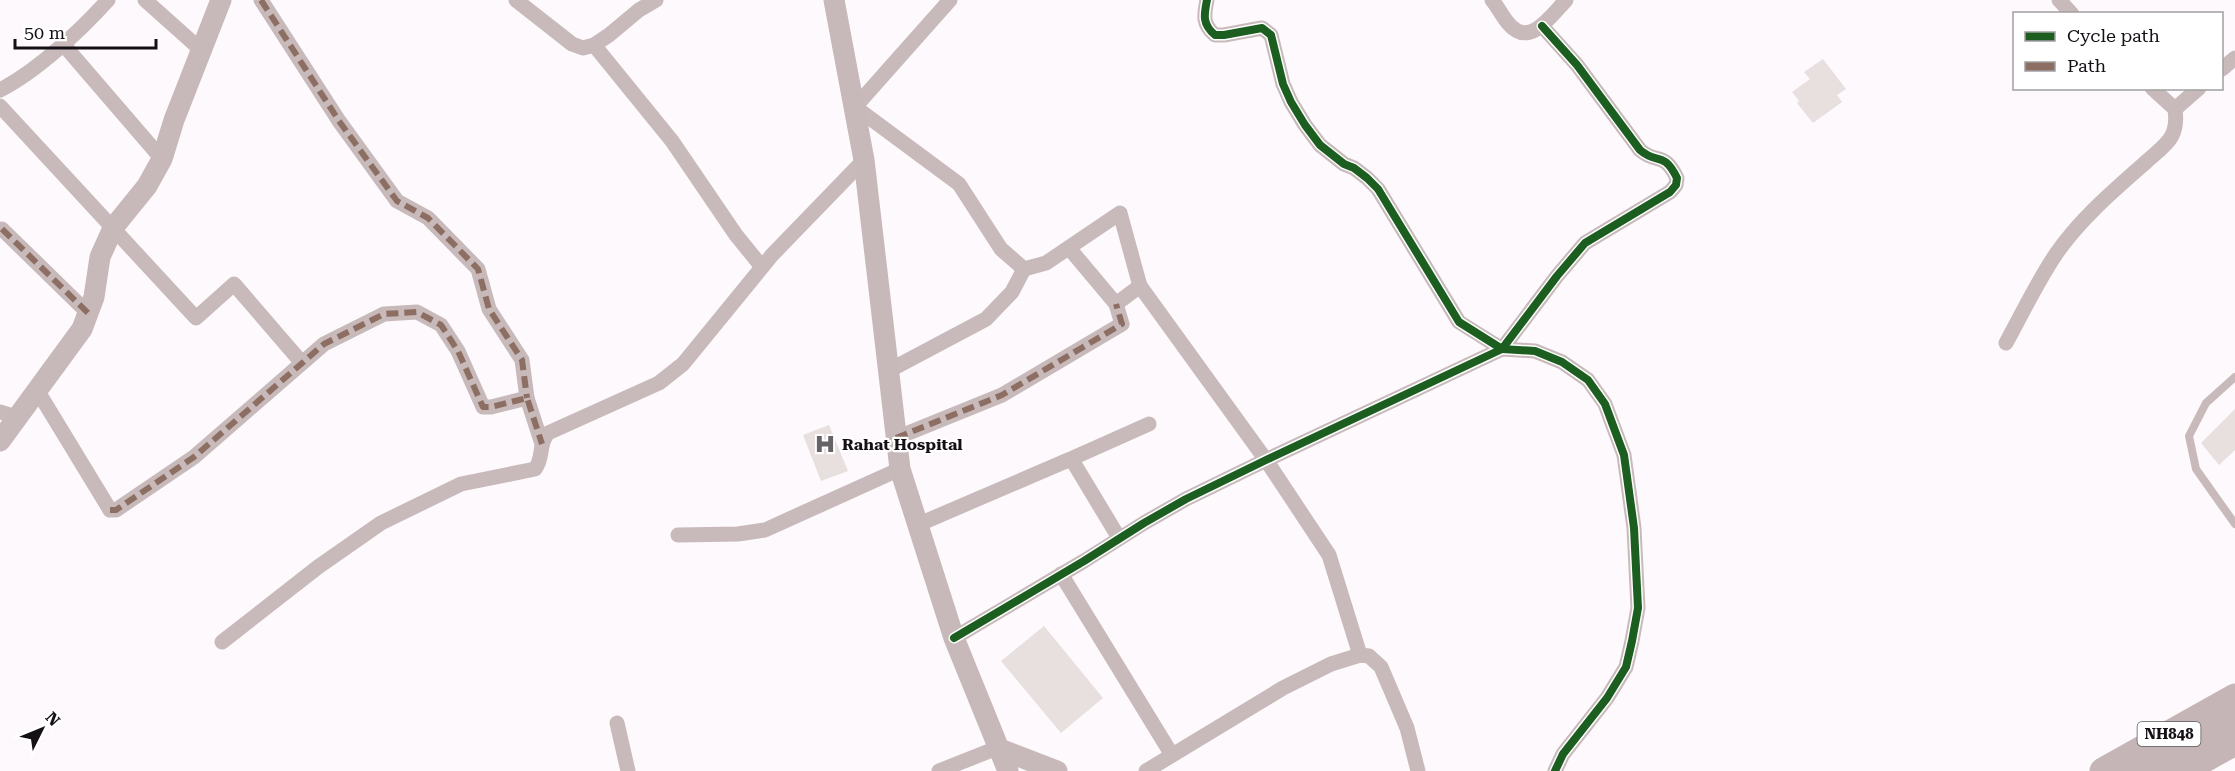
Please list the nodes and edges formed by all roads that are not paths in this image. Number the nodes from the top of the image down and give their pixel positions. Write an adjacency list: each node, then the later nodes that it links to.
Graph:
1 (108, 0): 15 (street)
2 (145, 0): 17 (street)
3 (221, 0): 17 (street)
4 (261, 0): 42 (street)
5 (516, 0): 16 (street)
6 (656, 0): 16 (street)
7 (834, 0): 24 (street)
8 (950, 0): 24 (street)
9 (1207, 0): 37 (street)
10 (1492, 0): 14 (street)
11 (1566, 0): 14 (street)
12 (2059, 0): 13 (street)
13 (2071, 12)
14 (1542, 26): 37 (street)
15 (63, 44): 20 (street); 26 (street)
16 (594, 45): 31 (street)
17 (201, 50): 26 (street)
18 (2235, 58): 19 (street)
19 (2223, 68)
20 (0, 90)
21 (2154, 90): 25 (street)
22 (2197, 90): 25 (street)
23 (0, 106): 28 (street)
24 (855, 107): 27 (street); 32 (street)
25 (2175, 109): 36 (street)
26 (162, 159): 28 (street)
27 (864, 160): 31 (street); 39 (street)
28 (113, 228): 35 (street); 38 (street)
29 (2, 229): 35 (street)
30 (1068, 248): 32 (street); 33 (street); 34 (street)
31 (762, 267): 47 (street)
32 (1024, 269): 39 (street)
33 (1140, 285): 34 (street); 49 (street)
34 (1116, 304): 45 (street)
35 (88, 313): 41 (street)
36 (2006, 343)
37 (1502, 349): 49 (street); 71 (street)
38 (302, 363): 41 (street); 42 (street)
39 (888, 371): 45 (street)
40 (2235, 377): 51 (lane)
41 (37, 390): 43 (street)
42 (527, 398): 47 (street)
43 (8, 414): 46 (street)
44 (1149, 424): 48 (street)
45 (896, 438): 50 (street)
46 (0, 441)
47 (542, 444): 57 (street)
48 (1066, 460): 52 (street); 54 (street)
49 (1266, 460): 54 (street); 58 (street)
50 (900, 469): 52 (street); 53 (street)
51 (2235, 524)
52 (917, 525): 56 (street)
53 (678, 535)
54 (1119, 538): 55 (street)
55 (1061, 574): 56 (street); 64 (street)
56 (954, 638): 63 (street)
57 (222, 642)
58 (1360, 655): 64 (street); 70 (street)
59 (2235, 697): 72 (highway, NH848)
60 (2235, 720): 73 (highway)
61 (617, 723): 65 (street)
62 (2235, 741): 74 (highway, NH848)
63 (997, 748): 66 (street); 67 (street); 68 (street)
64 (1172, 755): 69 (street)
65 (628, 771)
66 (939, 771)
67 (1008, 771)
68 (1057, 771)
69 (1146, 771)
70 (1418, 771)
71 (1555, 771)
72 (2103, 771)
73 (2144, 771)
74 (2183, 771)

